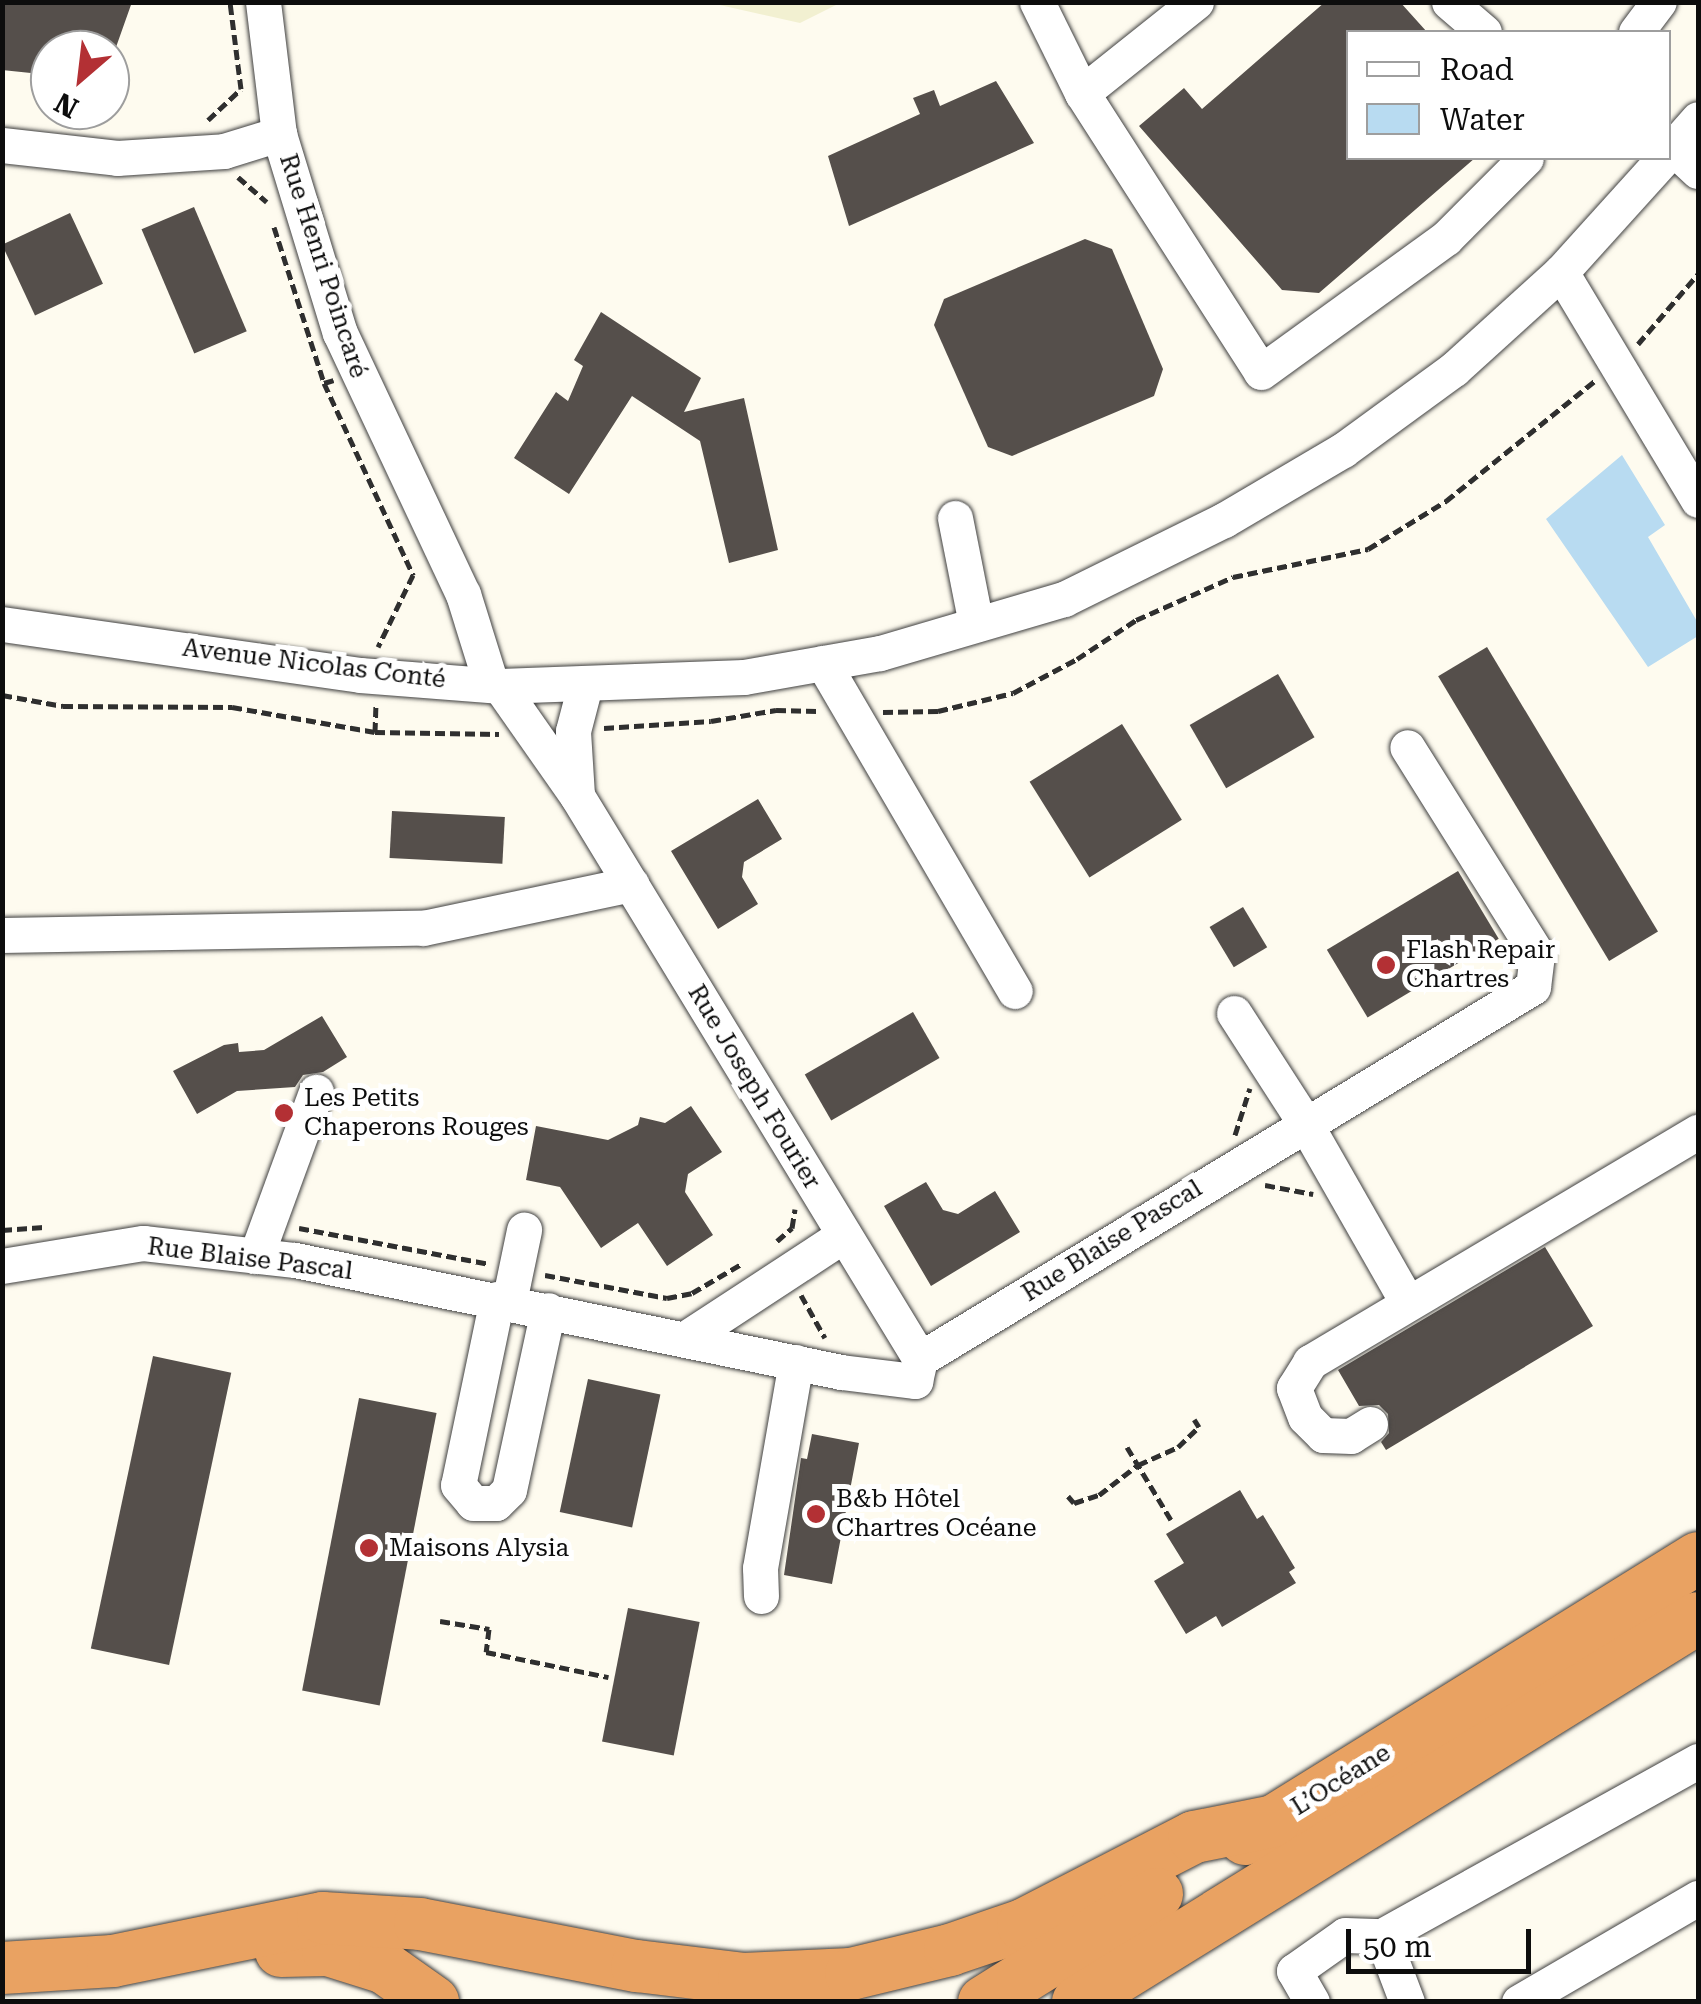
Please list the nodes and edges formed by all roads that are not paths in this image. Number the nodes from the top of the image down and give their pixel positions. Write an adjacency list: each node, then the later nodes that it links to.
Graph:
1 (263, 2): 10 (street, Rue Henri Poincaré)
2 (1037, 2): 8 (street)
3 (1196, 2): 8 (street)
4 (1448, 2): 6 (street)
5 (1659, 2): 7 (street)
6 (1482, 30)
7 (1638, 30)
8 (1082, 93): 13 (street)
9 (1698, 119): 12 (street, Avenue Nicolas Conté)
10 (279, 134): 11 (street); 20 (street, Rue Henri Poincaré)
11 (2, 145)
12 (1676, 157): 14 (street, Avenue Nicolas Conté)
13 (1524, 160)
14 (1561, 272): 15 (street); 18 (street, Avenue Nicolas Conté)
15 (1698, 500)
16 (956, 518): 18 (street)
17 (2, 624): 20 (street, Avenue Nicolas Conté)
18 (976, 624): 19 (street, Avenue Nicolas Conté)
19 (822, 663): 21 (street, Avenue Nicolas Conté); 26 (street)
20 (496, 685): 21 (street, Avenue Nicolas Conté); 23 (street, Rue Joseph Fourier)
21 (585, 685): 23 (street, Rue Joseph Fourier)
22 (1407, 746): 29 (street, Rue Blaise Pascal)
23 (577, 796): 24 (street, Rue Joseph Fourier)
24 (630, 884): 25 (street); 32 (street, Rue Joseph Fourier)
25 (2, 935)
26 (1015, 992)
27 (1234, 1013): 29 (street)
28 (316, 1092): 33 (street)
29 (1305, 1123): 36 (street); 40 (street, Rue Blaise Pascal)
30 (1698, 1132): 36 (street)
31 (524, 1230): 35 (street)
32 (844, 1234): 38 (street); 40 (street, Rue Joseph Fourier)
33 (256, 1256): 34 (street, Rue Blaise Pascal); 35 (street, Rue Blaise Pascal)
34 (2, 1266)
35 (507, 1290): 37 (street, Rue Blaise Pascal); 37 (street)
36 (1407, 1302): 41 (street)
37 (548, 1310): 38 (street, Rue Blaise Pascal)
38 (685, 1339): 39 (street, Rue Blaise Pascal)
39 (796, 1362): 40 (street, Rue Blaise Pascal); 43 (street)
40 (918, 1370)
41 (1370, 1424)
42 (1698, 1558): 46 (highway, L’Océane)
43 (762, 1596)
44 (1698, 1618): 53 (highway, L’Océane)
45 (1698, 1761): 48 (street)
46 (1274, 1821): 49 (highway); 52 (highway, L’Océane)
47 (1698, 1898): 56 (street)
48 (1382, 1936): 54 (street); 55 (street)
49 (2, 1968)
50 (46, 2002): 51 (highway)
51 (433, 2002)
52 (984, 2002)
53 (1078, 2002)
54 (1312, 2002)
55 (1407, 2002)
56 (1518, 2002)

